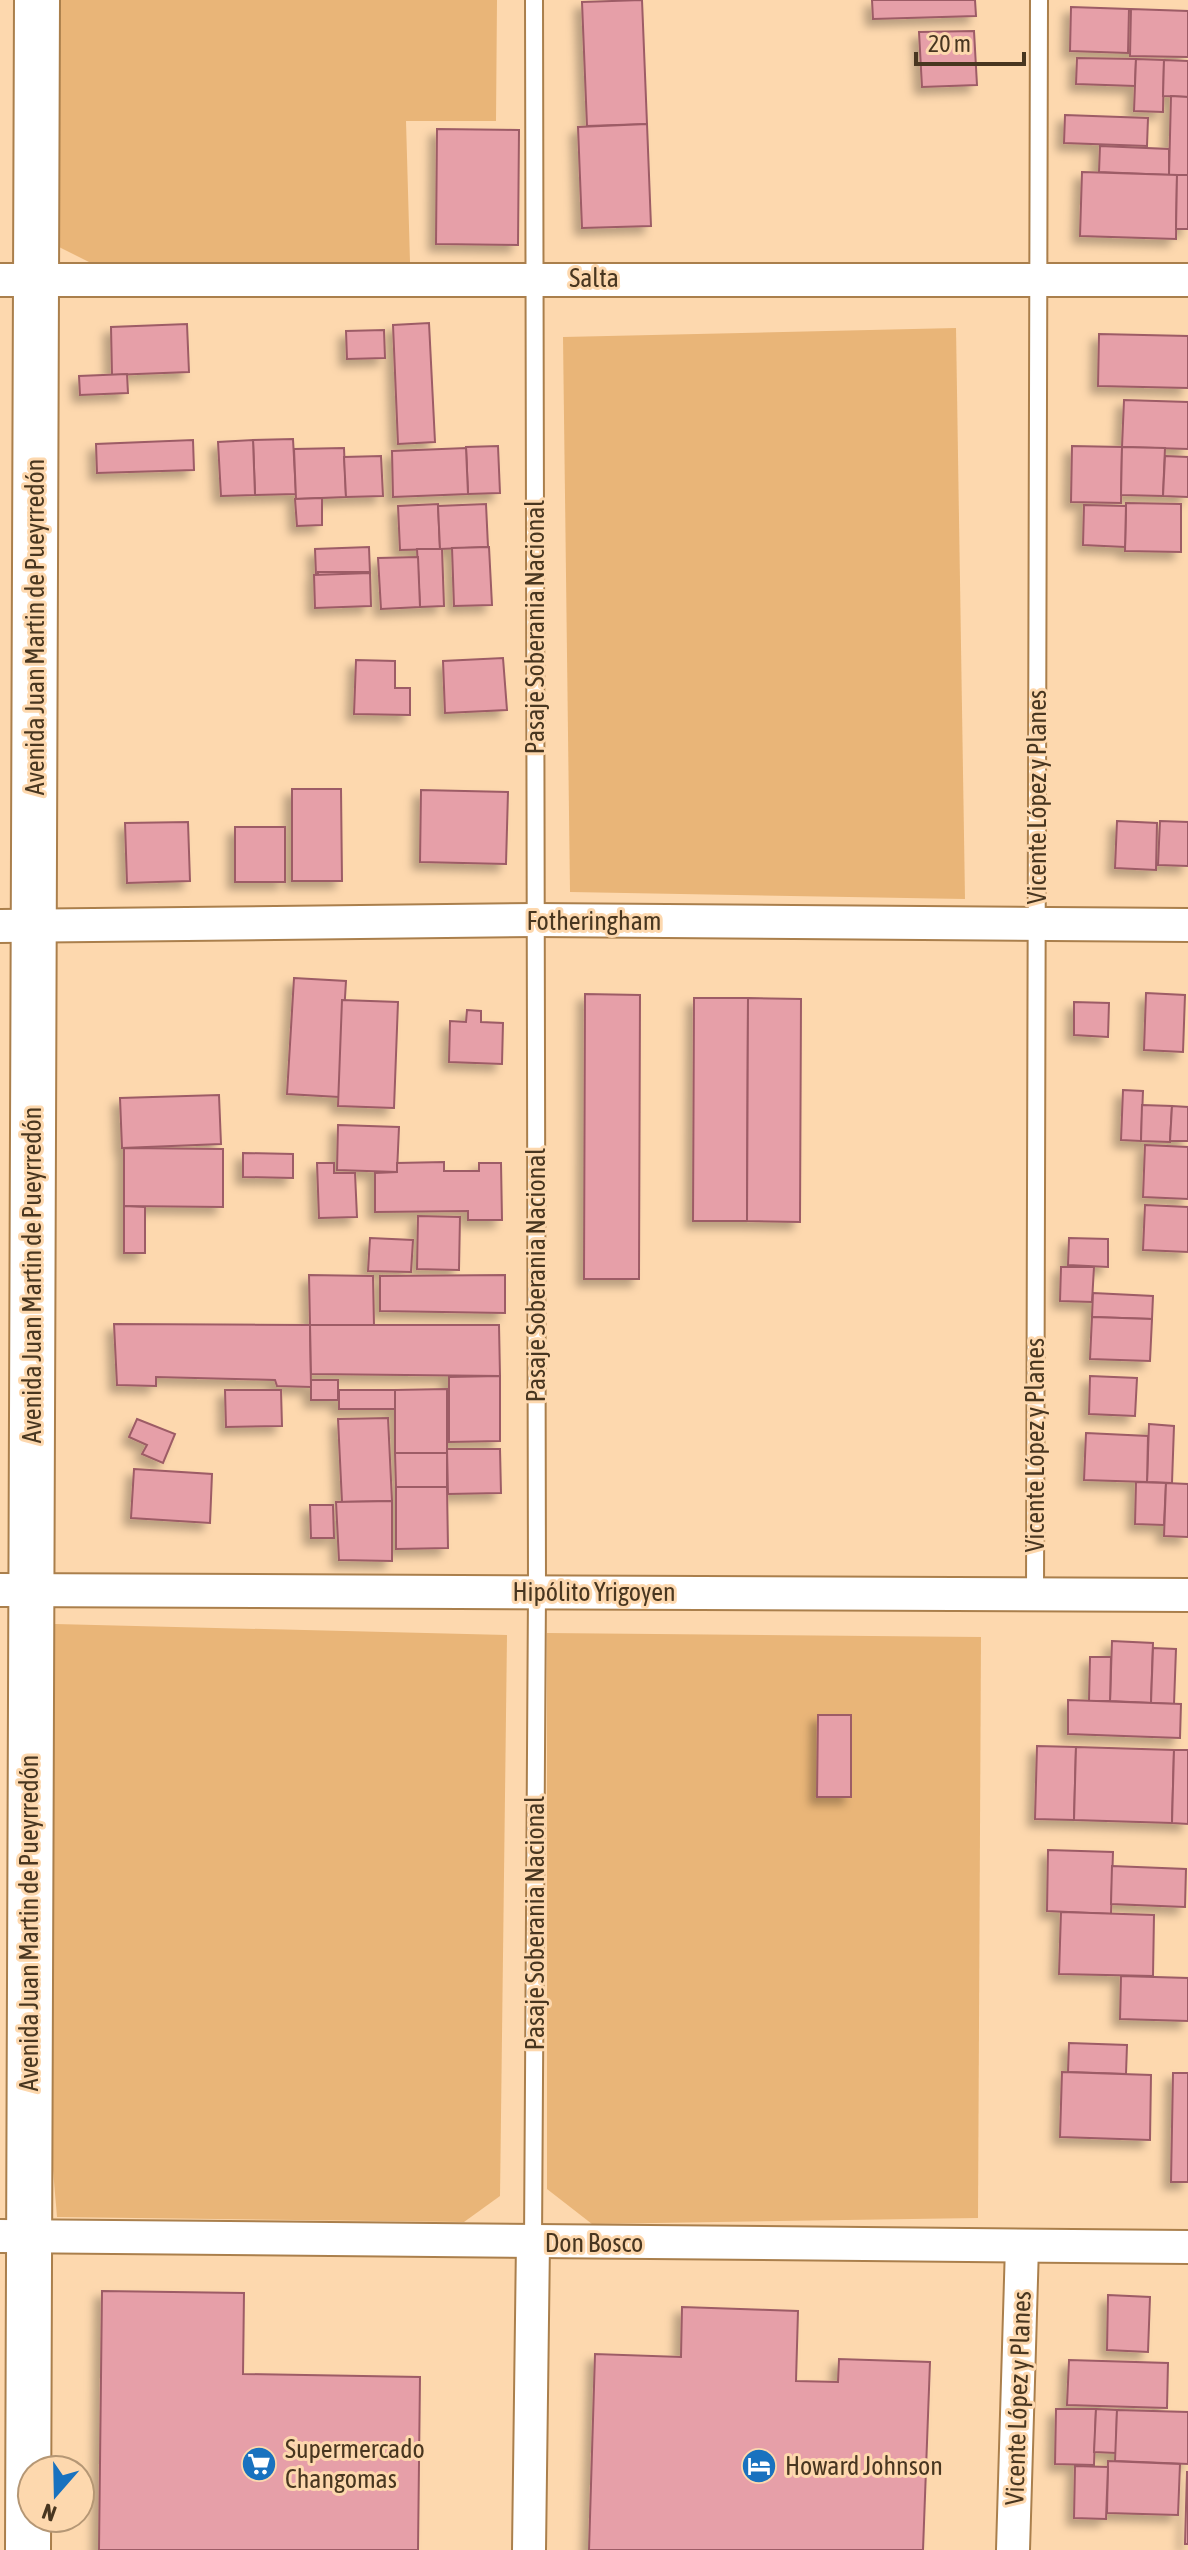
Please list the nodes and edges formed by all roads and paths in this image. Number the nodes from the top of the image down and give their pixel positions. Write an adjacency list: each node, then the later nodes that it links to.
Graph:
1 (37, 0): 6 (main road, Avenida Juan Martin de Pueyrredón)
2 (534, 0): 4 (lane, Pasaje Soberania Nacional)
3 (1039, 0): 5 (lane, Vicente López y Planes)
4 (535, 278): 5 (street, Salta); 6 (street, Salta); 8 (lane, Pasaje Soberania Nacional)
5 (1038, 279): 7 (street, Salta); 9 (lane, Vicente López y Planes)
6 (18, 280): 11 (main road, Avenida Juan Martin de Pueyrredón)
7 (1188, 280)
8 (536, 920): 9 (street, Fotheringham); 11 (street, Fotheringham); 13 (lane, Pasaje Soberania Nacional)
9 (1036, 925): 10 (street, Fotheringham); 14 (lane, Vicente López y Planes)
10 (1188, 925)
11 (17, 926): 12 (main road, Avenida Juan Martin de Pueyrredón)
12 (15, 1590): 13 (street, Hipólito Yrigoyen); 16 (main road, Avenida Juan Martin de Pueyrredón)
13 (537, 1591): 14 (street, Hipólito Yrigoyen); 17 (lane, Pasaje Soberania Nacional)
14 (1035, 1594): 15 (street, Hipólito Yrigoyen)
15 (1188, 1595)
16 (14, 2236): 17 (street, Don Bosco); 20 (main road, Avenida Juan Martin de Pueyrredón)
17 (533, 2242): 18 (street, Don Bosco); 21 (street, Pasaje Soberania Nacional)
18 (1022, 2246): 19 (street, Don Bosco); 22 (street, Vicente López y Planes)
19 (1188, 2247)
20 (28, 2550)
21 (529, 2550)
22 (1013, 2550)

